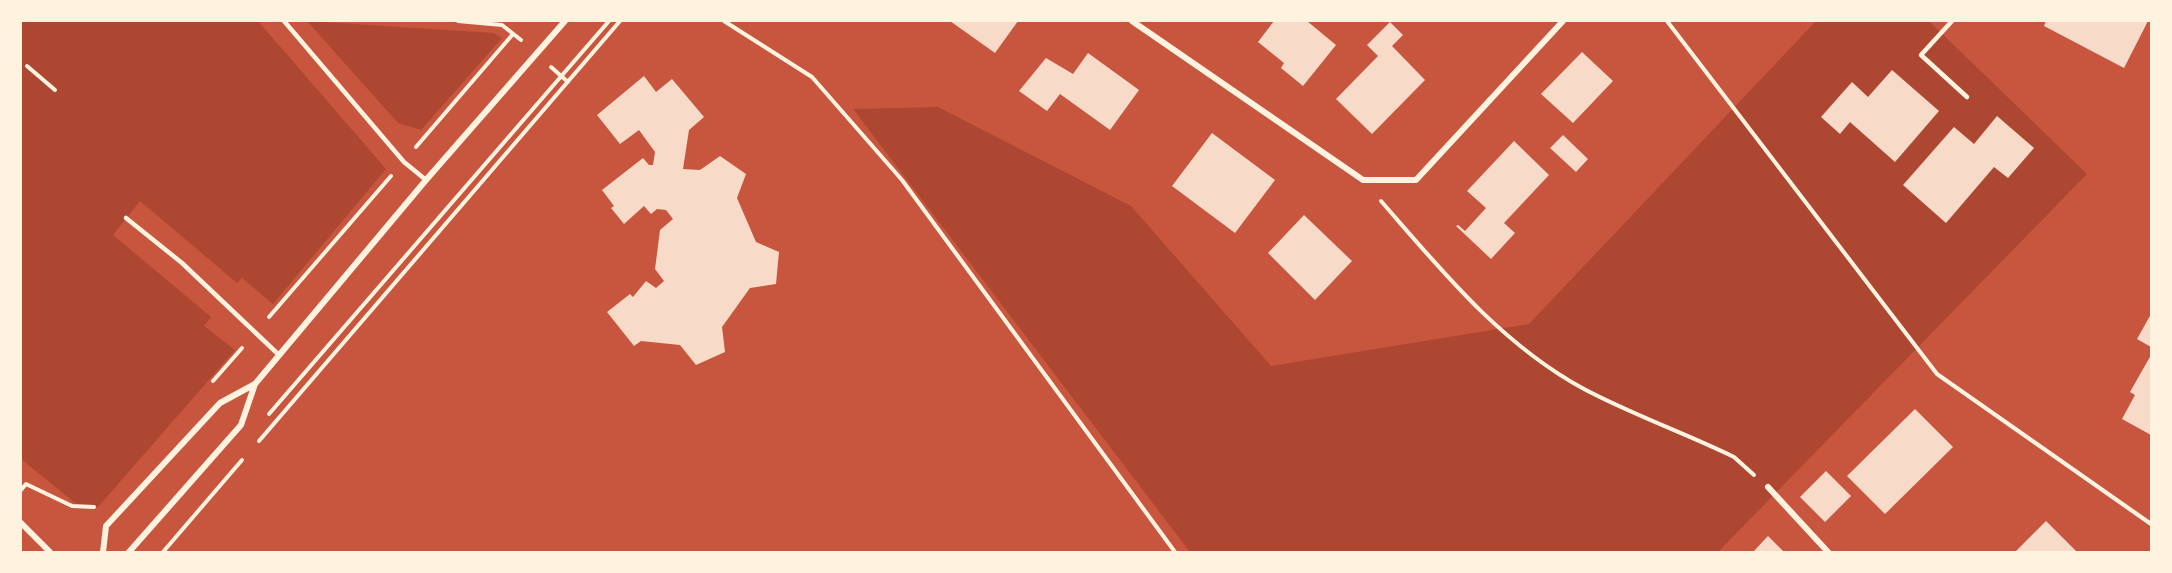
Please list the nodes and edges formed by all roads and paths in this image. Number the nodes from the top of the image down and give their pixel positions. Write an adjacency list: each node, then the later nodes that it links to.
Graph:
1 (284, 21): 14 (lane)
2 (458, 21): 14 (path)
3 (565, 21): 15 (street)
4 (609, 21): 22 (path)
5 (620, 21): 23 (path)
6 (724, 21): 34 (path)
7 (1132, 21): 16 (street)
8 (1563, 21): 16 (street)
9 (1667, 21): 29 (path)
10 (1952, 21): 13 (lane)
11 (27, 66): 12 (path)
12 (55, 90)
13 (1967, 98)
14 (404, 162): 15 (lane); 18 (path)
15 (426, 180): 19 (street)
16 (1363, 180): 25 (path)
17 (126, 218): 18 (lane)
18 (255, 333): 19 (lane); 21 (path)
19 (279, 355): 20 (street)
20 (255, 384): 31 (street); 32 (street)
21 (208, 387)
22 (263, 420)
23 (254, 447)
24 (246, 456): 33 (path)
25 (1768, 487): 35 (street)
26 (21, 490): 27 (path)
27 (98, 506)
28 (21, 523): 30 (street)
29 (2151, 524)
30 (50, 552)
31 (103, 552)
32 (129, 552)
33 (163, 552)
34 (1176, 552)
35 (1828, 552)

